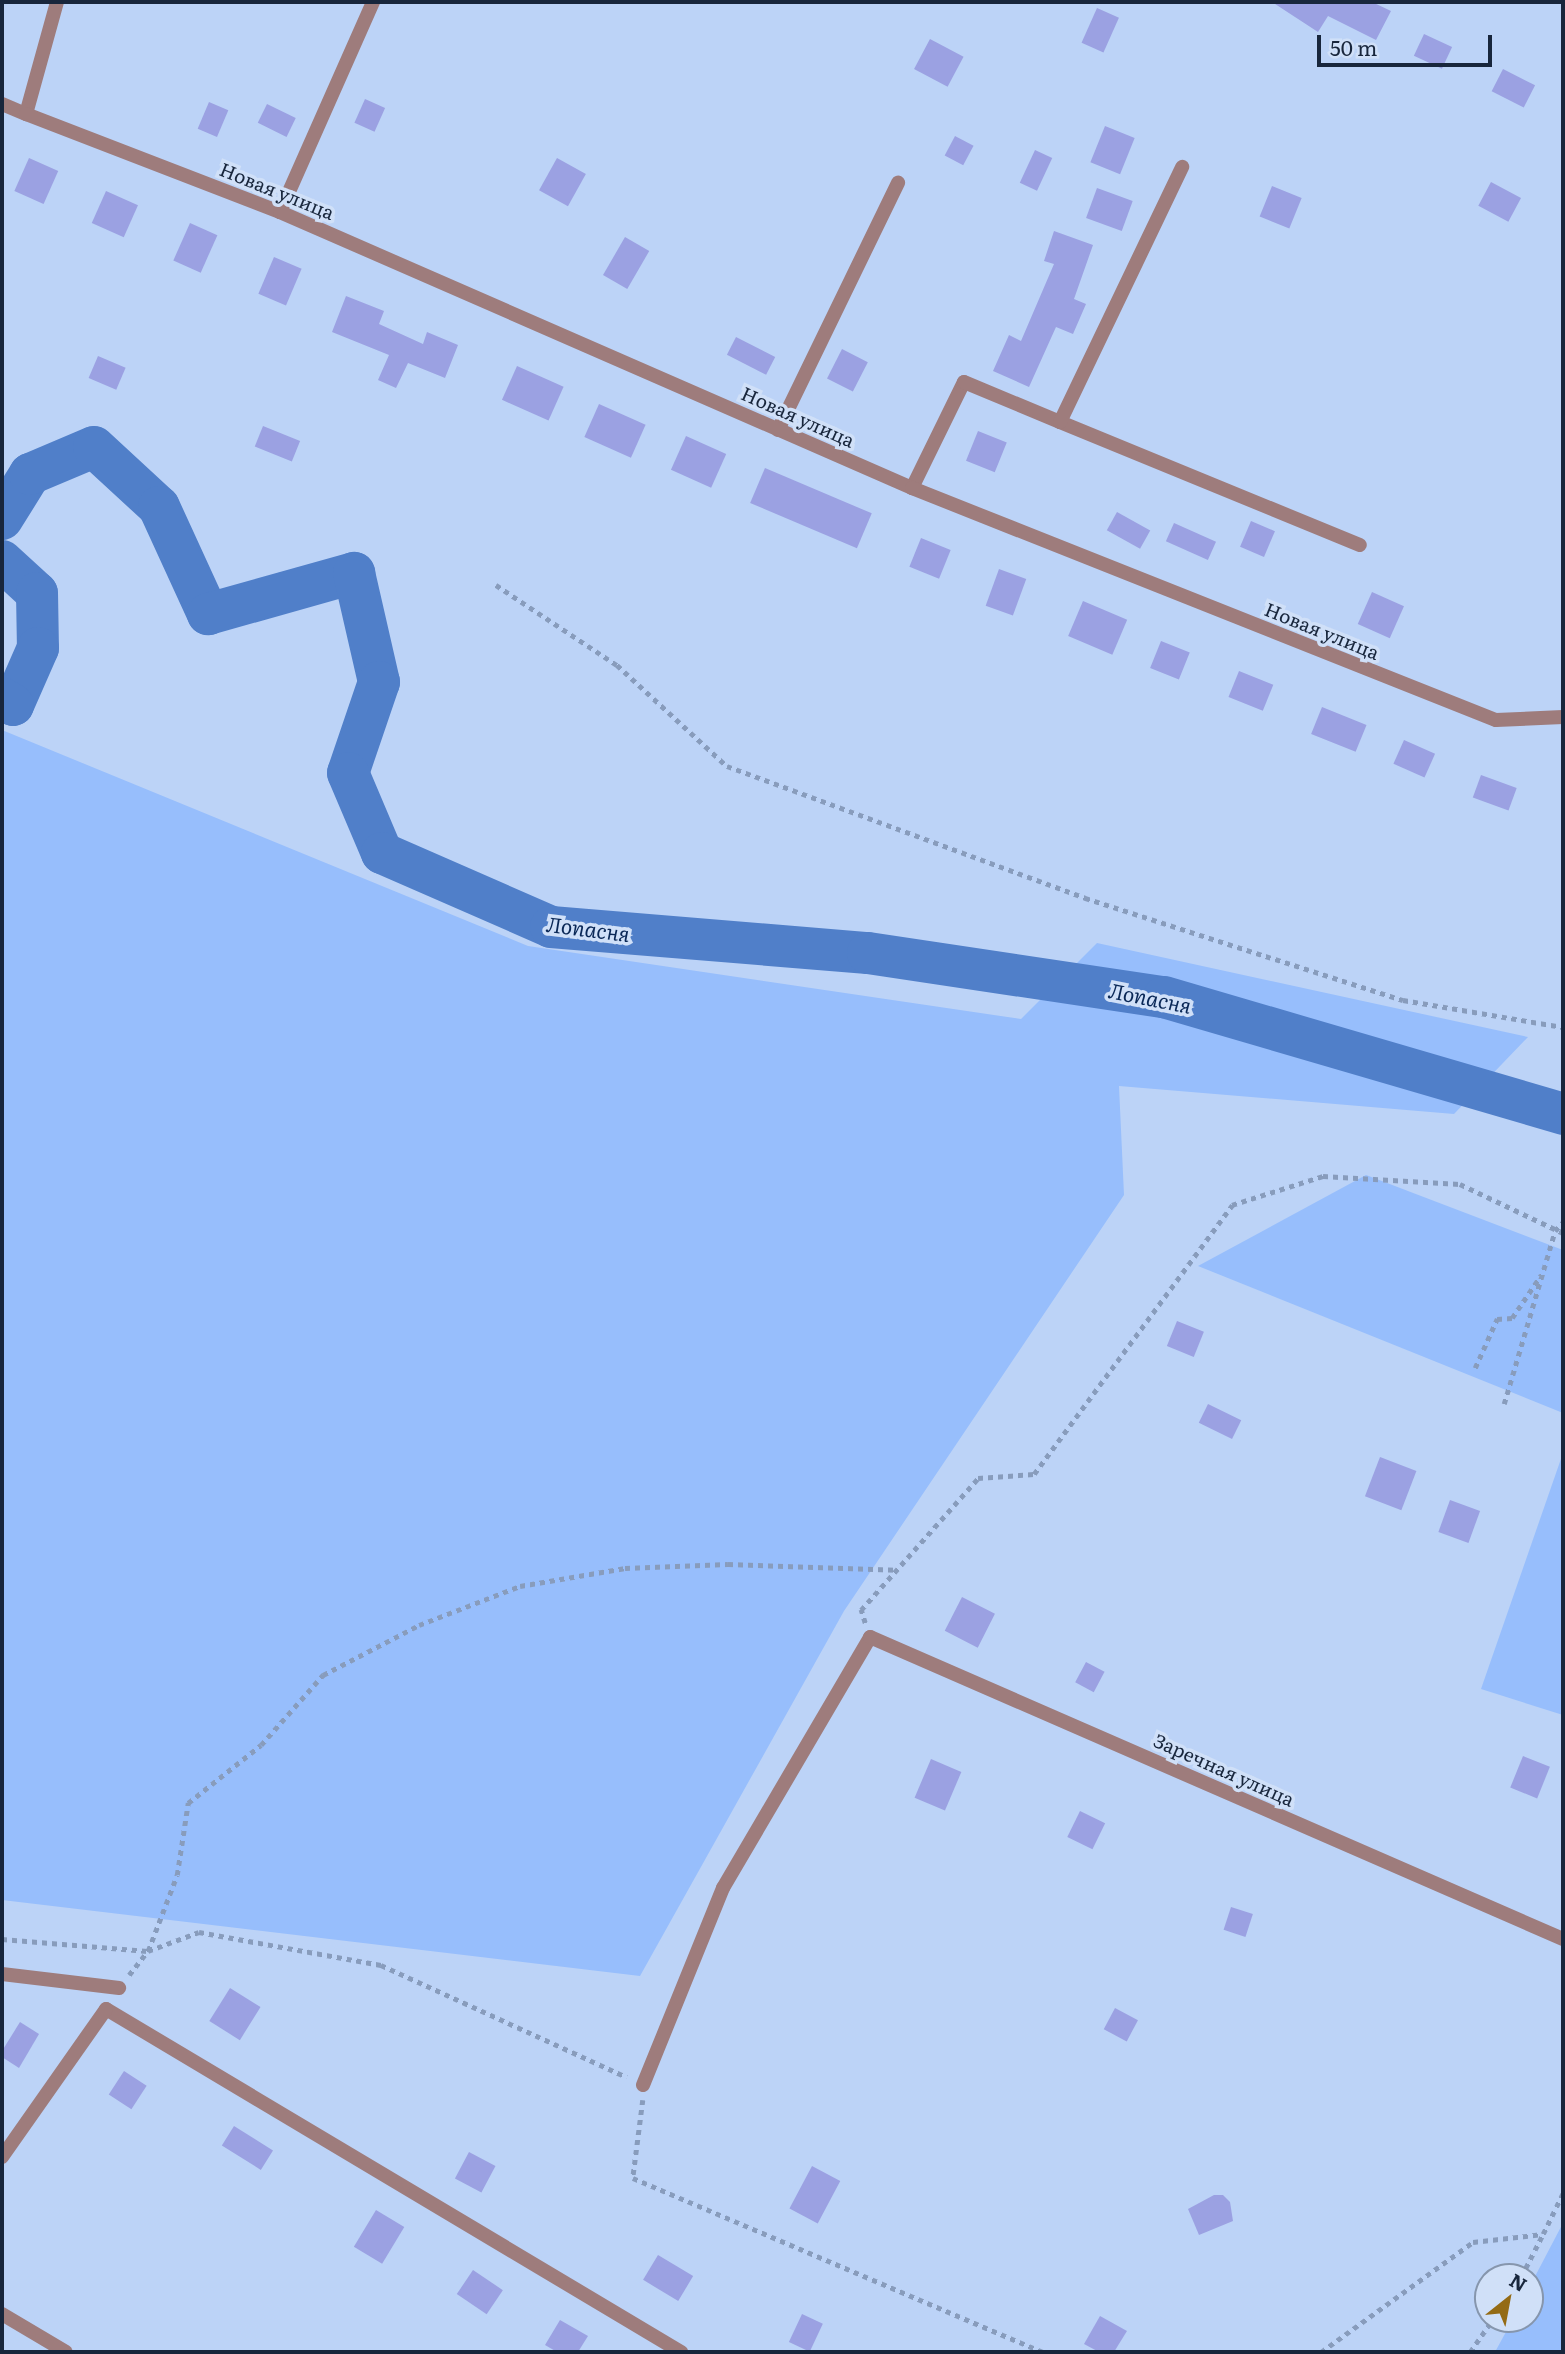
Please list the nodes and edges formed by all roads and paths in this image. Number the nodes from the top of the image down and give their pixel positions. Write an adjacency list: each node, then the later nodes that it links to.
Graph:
1 (57, 2): 4 (street)
2 (373, 2): 7 (street)
3 (2, 104): 4 (street, Новая улица)
4 (26, 114): 7 (street, Новая улица)
5 (1182, 167): 8 (street)
6 (898, 183): 9 (street)
7 (281, 212): 9 (street, Новая улица)
8 (1060, 422): 10 (street); 11 (street)
9 (778, 430): 10 (street, Новая улица)
10 (912, 488): 13 (street, Новая улица)
11 (1360, 545)
12 (496, 585): 14 (path)
13 (1563, 718)
14 (1563, 1027)
15 (1563, 1222): 16 (path)
16 (1555, 1231): 17 (path); 18 (path); 21 (path)
17 (1563, 1233)
18 (1543, 1272): 19 (path); 20 (path)
19 (1475, 1368)
20 (1504, 1404)
21 (896, 1570): 22 (path); 25 (path)
22 (870, 1637): 24 (street, Заречная улица); 28 (street)
23 (2, 1939): 25 (path)
24 (1563, 1939)
25 (148, 1951): 27 (path); 28 (path)
26 (2, 1974): 27 (street)
27 (119, 1988)
28 (643, 2085): 37 (path)
29 (2, 2157): 36 (street)
30 (1563, 2193): 31 (path)
31 (1543, 2234): 32 (path); 38 (path)
32 (1528, 2263)
33 (2, 2314): 35 (street)
34 (1484, 2333): 39 (path)
35 (66, 2352)
36 (681, 2352)
37 (1043, 2352)
38 (1321, 2352)
39 (1471, 2352)

